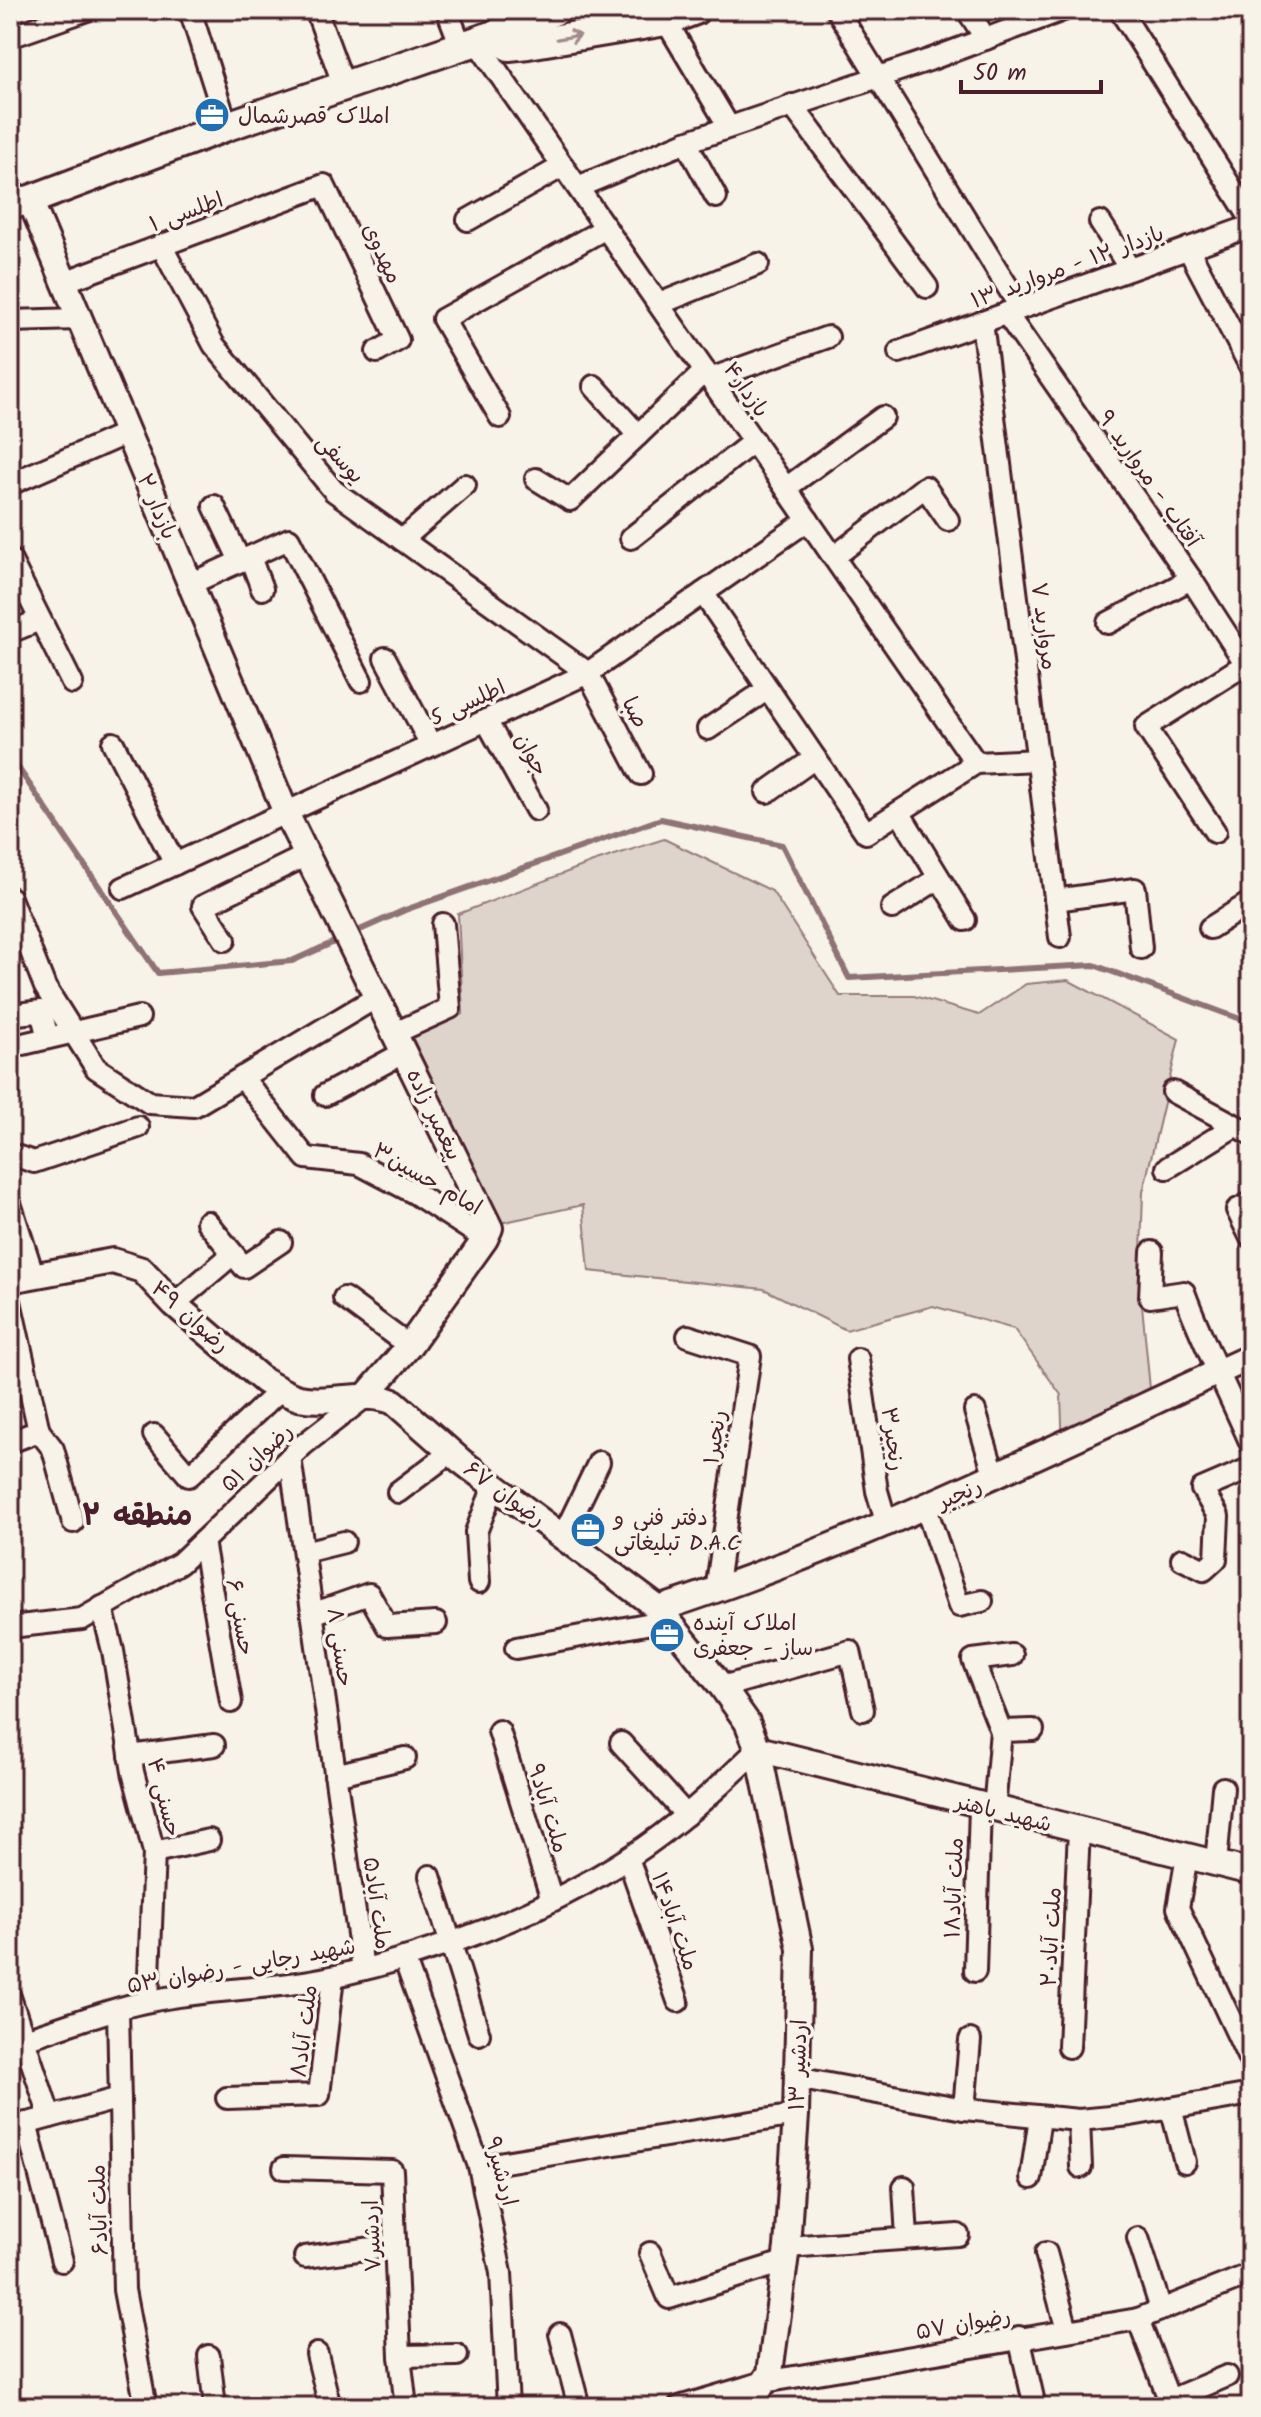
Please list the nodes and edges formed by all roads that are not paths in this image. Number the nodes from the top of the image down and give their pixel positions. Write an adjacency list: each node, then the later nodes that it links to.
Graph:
1 (190, 10): 18 (street)
2 (316, 10): 16 (street)
3 (447, 10): 14 (street, بازدار۴)
4 (556, 10): 14 (main road)
5 (695, 10): 11 (main road)
6 (837, 10): 15 (street, آفتاب - مروارید ۹)
7 (967, 10): 13 (street)
8 (1063, 10): 13 (street)
9 (1120, 10): 26 (street)
10 (82, 11): 12 (street)
11 (666, 21): 14 (main road, one-way to 11); 19 (street)
12 (10, 37)
13 (986, 39): 15 (street)
14 (477, 42): 16 (main road); 21 (street, بازدار۴)
15 (879, 77): 17 (street); 38 (street, آفتاب - مروارید ۹)
16 (344, 86): 18 (main road)
17 (792, 105): 19 (street); 36 (street)
18 (227, 126): 25 (main road)
19 (729, 127): 20 (street)
20 (686, 142): 23 (street); 24 (street)
21 (563, 166): 23 (street, بازدار۴); 27 (street)
22 (324, 185): 31 (street, اطلسی ۱); 44 (street, مهدوی)
23 (578, 187): 30 (street, بازدار۴)
24 (716, 197)
25 (20, 202): 35 (street, بازدار ۲)
26 (1251, 219)
27 (468, 220)
28 (1100, 222): 34 (street)
29 (1251, 226): 32 (street, بازدار ۱۲ - مروارید ۱۳)
30 (606, 228): 37 (street, بازدار۴); 49 (street)
31 (161, 245): 35 (street, اطلسی ۱); 62 (street, یوسفی)
32 (1188, 248): 34 (street, بازدار ۱۲ - مروارید ۱۳); 42 (street)
33 (758, 264): 37 (street)
34 (1130, 269): 38 (street, بازدار ۱۲ - مروارید ۱۳)
35 (64, 282): 39 (street, بازدار ۲)
36 (927, 287)
37 (659, 304): 47 (street, بازدار۴)
38 (1013, 310): 41 (street, بازدار ۱۲ - مروارید ۱۳); 66 (street, آفتاب - مروارید ۹)
39 (79, 319): 40 (street); 51 (street, بازدار ۲)
40 (10, 321)
41 (982, 322): 45 (street, بازدار ۱۲ - مروارید ۱۳); 84 (street, مروارید ۷)
42 (1242, 329): 46 (street)
43 (828, 337): 47 (street)
44 (377, 352)
45 (899, 352)
46 (1251, 368)
47 (708, 375): 52 (street); 53 (street, بازدار۴)
48 (594, 386): 52 (street)
49 (500, 417)
50 (883, 417): 57 (street)
51 (127, 433): 55 (street); 67 (street, بازدار ۲)
52 (638, 435): 54 (street)
53 (754, 441): 57 (street, بازدار۴); 61 (street)
54 (536, 479)
55 (10, 484)
56 (465, 485): 62 (street)
57 (786, 488): 59 (street, بازدار۴)
58 (214, 506): 65 (street)
59 (808, 520): 63 (street, بازدار۴); 69 (street, اطلسی 5)
60 (948, 520): 63 (street)
61 (631, 538)
62 (402, 540): 75 (street, یوسفی)
63 (834, 557): 85 (street, بازدار۴)
64 (10, 559): 70 (street)
65 (245, 559): 67 (street); 68 (street); 76 (street)
66 (1191, 579): 71 (street); 74 (street, آفتاب - مروارید ۹)
67 (190, 584): 90 (street, بازدار ۲)
68 (262, 589)
69 (703, 593): 75 (street, اطلسی 5); 78 (street)
70 (40, 620): 72 (street); 77 (street)
71 (1108, 623)
72 (10, 632)
73 (385, 658): 82 (street)
74 (1248, 668): 91 (street)
75 (588, 673): 79 (street, اطلسی 5); 86 (street, صبا)
76 (361, 681)
77 (72, 683)
78 (768, 689): 80 (street); 83 (street)
79 (486, 720): 82 (street, اطلسی 5); 88 (street, جوان)
80 (708, 729)
81 (113, 743): 93 (street)
82 (431, 745): 90 (street, اطلسی 5)
83 (815, 758): 87 (street); 89 (street)
84 (1038, 760): 85 (street); 97 (street, مروارید ۷)
85 (976, 763): 89 (street)
86 (641, 774)
87 (767, 792)
88 (536, 810)
89 (899, 812): 94 (street)
90 (286, 813): 92 (street, پیغمبر زاده); 93 (street, اطلسی 5)
91 (1215, 832)
92 (307, 855): 104 (street); 106 (street, پیغمبر زاده)
93 (175, 864): 95 (street, اطلسی 5)
94 (939, 878): 99 (street); 100 (street)
95 (123, 888)
96 (10, 898): 109 (street)
97 (1055, 900): 103 (street, مروارید ۷); 105 (street)
98 (1251, 902): 102 (street)
99 (892, 908)
100 (965, 920)
101 (443, 924): 111 (street)
102 (1210, 928)
103 (1060, 937)
104 (225, 940)
105 (1141, 948)
106 (377, 997): 111 (street, پیغمبر زاده); 113 (street)
107 (10, 1015): 110 (street)
108 (139, 1017): 109 (street)
109 (73, 1032): 110 (street); 113 (street)
110 (48, 1038): 112 (street)
111 (400, 1042): 115 (street); 124 (street, پیغمبر زاده)
112 (10, 1047)
113 (242, 1077): 124 (street, امام حسین۳)
114 (1173, 1092): 117 (street)
115 (325, 1095)
116 (138, 1127): 118 (street)
117 (1243, 1130): 119 (street)
118 (10, 1154)
119 (1167, 1168)
120 (10, 1203): 128 (street)
121 (1251, 1203): 123 (street)
122 (207, 1222): 127 (street)
123 (1251, 1238)
124 (485, 1239): 133 (street)
125 (281, 1242): 127 (street)
126 (1152, 1252): 136 (street)
127 (233, 1254): 131 (street)
128 (22, 1277): 131 (street, رضوان ۴۹)
129 (344, 1298): 133 (street)
130 (10, 1301): 140 (street)
131 (174, 1304): 137 (street, رضوان ۴۹)
132 (688, 1336): 160 (street, رنجبر۱)
133 (409, 1346): 138 (street)
134 (1251, 1357): 136 (street, رنجبر)
135 (858, 1359): 153 (street, رنجبر۳)
136 (1219, 1372): 143 (street); 148 (street, رنجبر)
137 (280, 1390): 138 (street, رضوان ۴۹); 141 (street)
138 (365, 1397): 144 (street, رضوان ۶۷); 145 (street, رضوان ۵۱)
139 (975, 1411): 148 (street)
140 (39, 1431): 142 (street); 152 (street)
141 (154, 1435)
142 (10, 1442)
143 (1251, 1444)
144 (451, 1452): 149 (street, رضوان ۶۷); 150 (street)
145 (290, 1457): 155 (street, رضوان ۵۱); 157 (street, حسنی ۸)
146 (599, 1462): 154 (street)
147 (1251, 1468): 158 (street)
148 (995, 1477): 151 (street, رنجبر)
149 (494, 1486): 154 (street, رضوان ۶۷); 159 (street)
150 (398, 1492)
151 (926, 1508): 153 (street, رنجبر); 161 (street)
152 (73, 1522)
153 (887, 1525): 160 (street, رنجبر)
154 (563, 1536): 164 (street, رضوان ۶۷)
155 (203, 1541): 162 (street, رضوان ۵۱); 170 (street, حسنی ۶)
156 (344, 1542): 157 (street)
157 (304, 1552): 163 (street, حسنی ۸)
158 (1182, 1559)
159 (479, 1582)
160 (716, 1591): 164 (street, رنجبر)
161 (982, 1601)
162 (102, 1607): 166 (street, رضوان ۵۱); 178 (street, حسنی ۴)
163 (312, 1614): 165 (street); 180 (street, حسنی ۸)
164 (664, 1615): 167 (street); 169 (street, رضوان ۶۷)
165 (436, 1623)
166 (10, 1627)
167 (516, 1648)
168 (1012, 1655): 174 (street)
169 (722, 1687): 171 (street); 177 (street, رضوان ۶۷)
170 (231, 1702)
171 (863, 1710)
172 (1033, 1730): 174 (street)
173 (499, 1731): 193 (street, ملت آباد۹)
174 (1001, 1731): 182 (street, ملت آباد۱۸)
175 (621, 1743): 183 (street)
176 (214, 1745): 178 (street)
177 (758, 1749): 182 (street, شهید باهنر); 183 (street, شهید رجایی - رضوان ۵۳); 208 (street, اردشیر ۱۳)
178 (130, 1756): 187 (street, حسنی ۴)
179 (405, 1758): 180 (street)
180 (335, 1775): 186 (street, حسنی ۸)
181 (1223, 1788): 190 (street)
182 (987, 1808): 184 (street, شهید باهنر); 197 (street, ملت آباد۱۸)
183 (686, 1815): 189 (street, شهید رجایی - رضوان ۵۳)
184 (1079, 1830): 188 (street, شهید باهنر); 206 (street, ملت آباد۲۰)
185 (209, 1840): 187 (street)
186 (345, 1843): 196 (street, ملت آباد۵)
187 (154, 1852): 200 (street, حسنی ۴)
188 (1187, 1856): 190 (street, شهید باهنر); 207 (street)
189 (628, 1858): 193 (street, شهید رجایی - رضوان ۵۳); 201 (street, ملت آباد۱۴)
190 (1216, 1863): 191 (street, شهید باهنر)
191 (1251, 1872)
192 (430, 1876): 194 (street)
193 (552, 1900): 194 (street, شهید رجایی - رضوان ۵۳)
194 (451, 1942): 195 (street, شهید رجایی - رضوان ۵۳); 203 (street)
195 (404, 1958): 196 (street, شهید رجایی - رضوان ۵۳); 220 (street, اردشیر۹)
196 (363, 1969): 198 (street, شهید رجایی - رضوان ۵۳)
197 (975, 1971)
198 (333, 1977): 200 (street, شهید رجایی - رضوان ۵۳); 211 (street, ملت آباد۸)
199 (10, 1997): 205 (street)
200 (148, 2001): 202 (street, شهید رجایی - رضوان ۵۳)
201 (678, 2001)
202 (118, 2010): 205 (street, شهید رجایی - رضوان ۵۳); 210 (street, ملت آباد۶)
203 (479, 2034)
204 (970, 2040): 213 (street)
205 (17, 2041): 215 (street)
206 (1069, 2047)
207 (1251, 2063)
208 (796, 2078): 213 (street); 214 (street, اردشیر ۱۳)
209 (1251, 2094): 212 (street)
210 (120, 2098): 215 (street); 247 (street, ملت آباد۶)
211 (227, 2098)
212 (1171, 2108): 217 (street); 219 (street)
213 (964, 2109): 216 (street)
214 (796, 2115): 220 (street); 231 (street, اردشیر ۱۳)
215 (50, 2117): 218 (street)
216 (1040, 2117): 217 (street); 223 (street)
217 (1079, 2120): 221 (street)
218 (18, 2126): 233 (street)
219 (1185, 2162)
220 (479, 2166): 251 (street, اردشیر۹)
221 (1081, 2167)
222 (284, 2168): 228 (street, اردشیر۷)
223 (1031, 2178)
224 (904, 2187): 226 (street)
225 (958, 2235): 226 (street)
226 (907, 2238): 231 (street)
227 (1138, 2238): 235 (street)
228 (395, 2245): 232 (street); 243 (street, اردشیر۷)
229 (650, 2253): 231 (street)
230 (1046, 2253): 237 (street)
231 (785, 2254): 245 (street, اردشیر ۱۳)
232 (305, 2257)
233 (62, 2261)
234 (1251, 2274): 235 (street, رضوان ۵۷)
235 (1161, 2309): 236 (street, رضوان ۵۷)
236 (1138, 2319): 237 (street, رضوان ۵۷); 246 (street)
237 (1067, 2330): 239 (street, رضوان ۵۷)
238 (560, 2334): 252 (street)
239 (1019, 2337): 245 (street, رضوان ۵۷); 255 (street)
240 (317, 2354): 249 (street)
241 (457, 2355): 243 (street)
242 (209, 2356): 248 (street)
243 (400, 2356): 250 (street, اردشیر۷)
244 (1227, 2376): 246 (street)
245 (764, 2382): 253 (street, رضوان ۵۷); 254 (street, اردشیر ۱۳)
246 (1171, 2404)
247 (146, 2407)
248 (215, 2407)
249 (330, 2407)
250 (406, 2407)
251 (508, 2407)
252 (579, 2407)
253 (679, 2407)
254 (748, 2407)
255 (1035, 2407)

